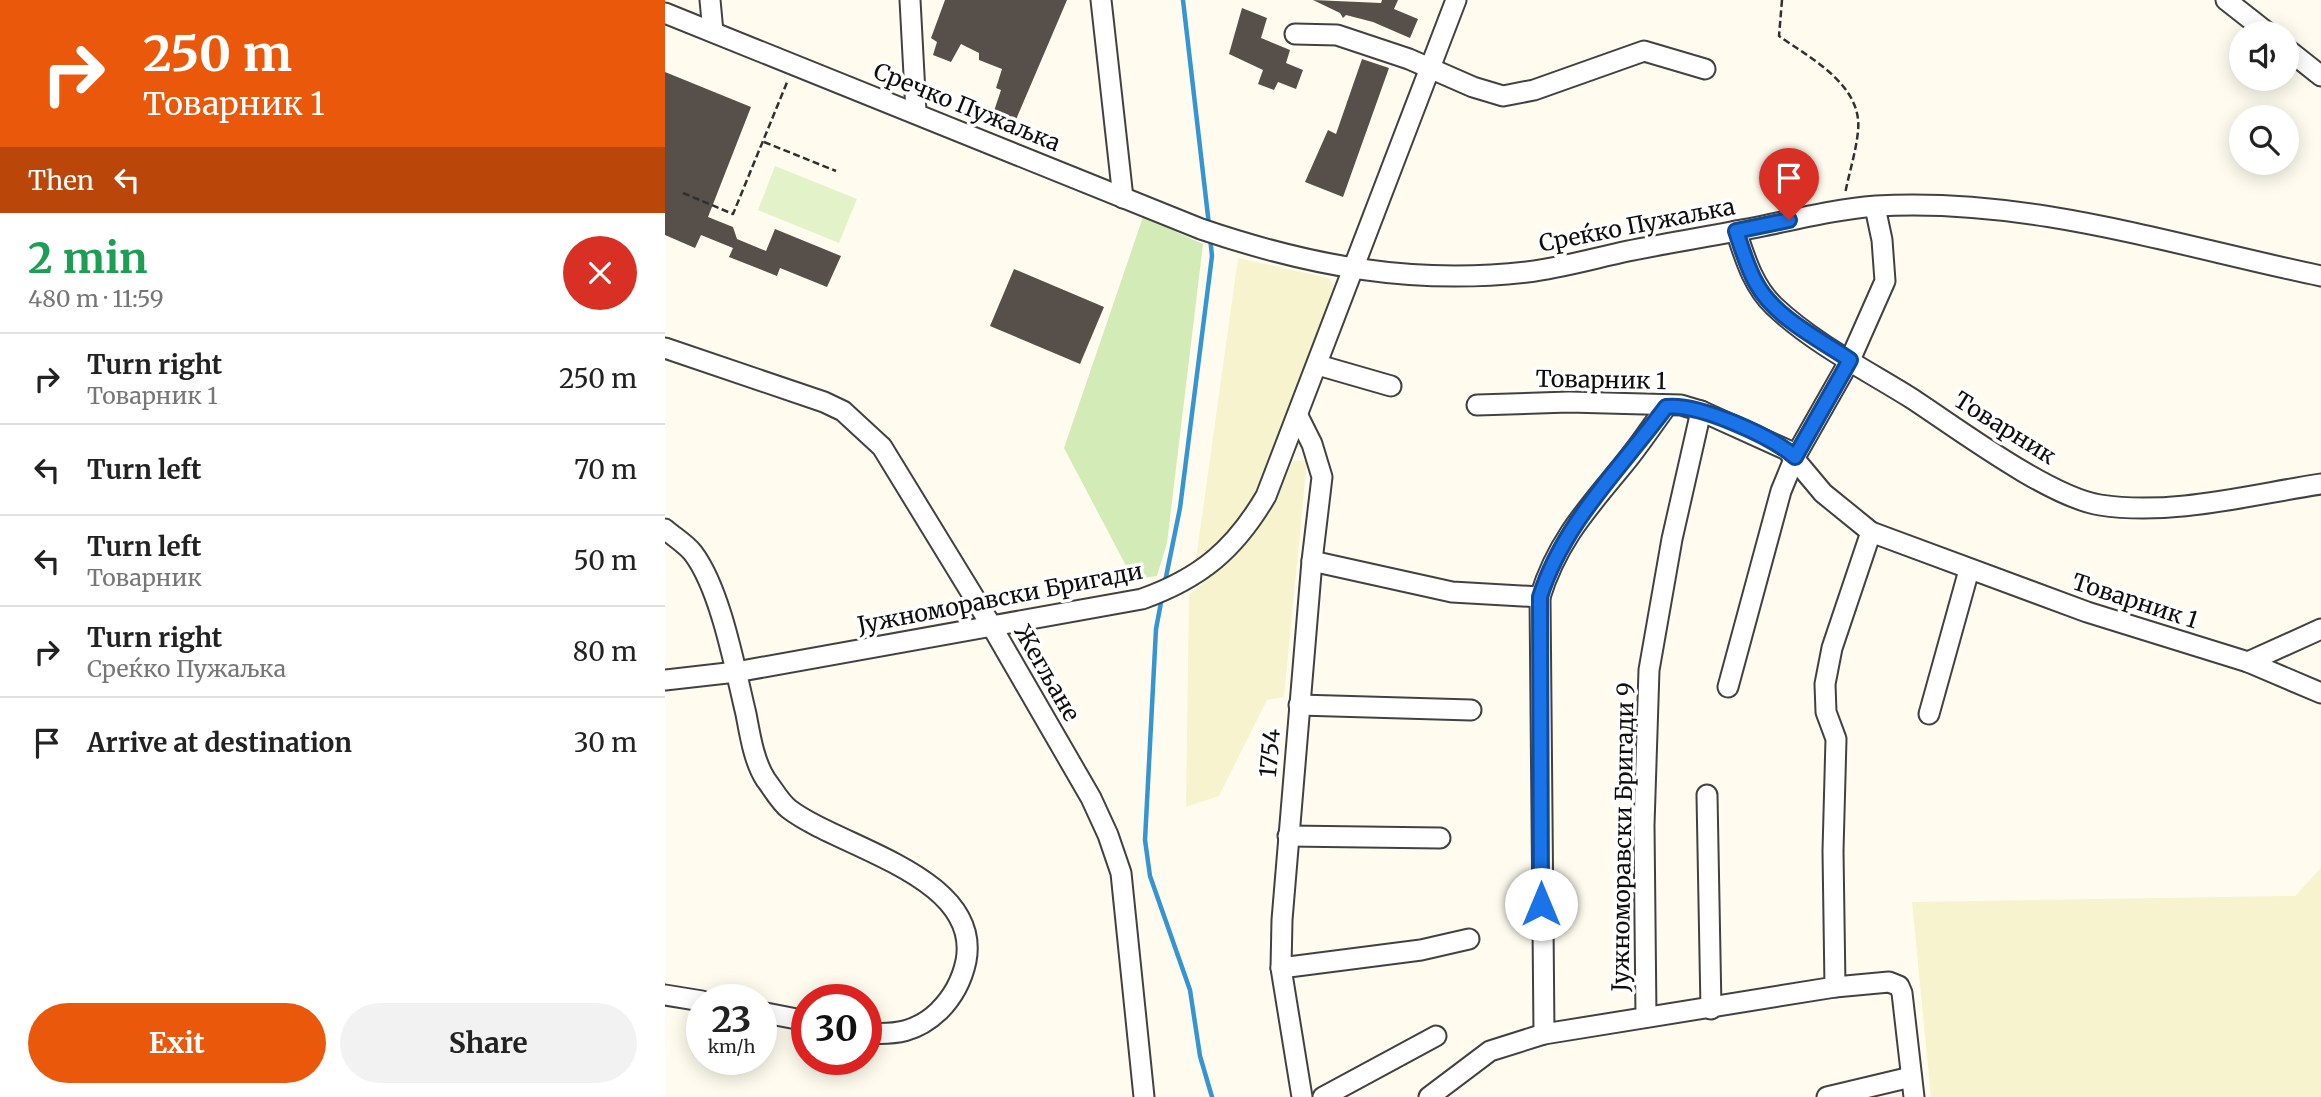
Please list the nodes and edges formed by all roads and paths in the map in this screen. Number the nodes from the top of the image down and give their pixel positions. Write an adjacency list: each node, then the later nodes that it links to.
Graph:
1 (710, 0): 9 (street)
2 (910, 0): 16 (street)
3 (1101, 0): 20 (street)
4 (1456, 0): 13 (street, Јужноморавски Бригади)
5 (1781, 0): 22 (path)
6 (2226, 0): 8 (street)
7 (665, 13): 9 (street, Сречко Пужаљка)
8 (2253, 21)
9 (713, 32): 12 (street, Сречко Пужаљка)
10 (1295, 34): 13 (street)
11 (2299, 59): 15 (street)
12 (794, 64): 16 (street, Сречко Пужаљка); 17 (path)
13 (1430, 68): 14 (street); 25 (street, Јужноморавски Бригади)
14 (1705, 69)
15 (2321, 76)
16 (916, 112): 20 (street, Сречко Пужаљка)
17 (764, 142): 18 (path); 19 (path)
18 (836, 171)
19 (683, 193)
20 (1123, 198): 24 (street, Сречко Пужаљка)
21 (1875, 206): 22 (street, Среќко Пужаљка); 26 (street, Среќко Пужаљка); 28 (street)
22 (1843, 209): 23 (street, Среќко Пужаљка)
23 (1736, 231): 25 (street, Среќко Пужаљка); 28 (street, Товарник)
24 (1251, 246): 25 (street, Среќко Пужаљка)
25 (1353, 270): 29 (street, Јужноморавски Бригади)
26 (2321, 276)
27 (665, 348): 42 (street, Жегљане)
28 (1850, 360): 35 (street); 36 (street, Товарник)
29 (1318, 365): 30 (street); 34 (street, Јужноморавски Бригади)
30 (1391, 386)
31 (1476, 405): 32 (street, Товарник 1)
32 (1666, 407): 33 (street, Товарник 1); 41 (street)
33 (1701, 411): 35 (street, Товарник 1); 61 (street, Јужноморавски Бригади 9)
34 (1298, 416): 39 (street, 1754); 42 (street, Јужноморавски Бригади)
35 (1795, 457): 38 (street, Товарник 1); 47 (street)
36 (2321, 484)
37 (665, 529): 45 (street)
38 (1871, 531): 40 (street, Товарник 1); 57 (street)
39 (1312, 561): 41 (street); 49 (street, 1754)
40 (1969, 570): 44 (street, Товарник 1); 51 (street)
41 (1540, 597): 63 (street)
42 (991, 625): 45 (street, Јужноморавски Бригади); 66 (street, Жегљане)
43 (2321, 629): 44 (street)
44 (2248, 662): 48 (street, Товарник 1)
45 (736, 672): 46 (street, Јужноморавски Бригади); 62 (street)
46 (665, 680)
47 (1728, 687)
48 (2321, 693)
49 (1299, 705): 50 (street); 53 (street, 1754)
50 (1471, 710)
51 (1929, 714)
52 (1707, 795): 60 (street)
53 (1288, 836): 54 (street); 56 (street, 1754)
54 (1440, 838)
55 (1469, 939): 56 (street)
56 (1281, 968): 67 (street, 1754)
57 (1835, 987): 60 (street); 65 (street)
58 (665, 995): 59 (street)
59 (686, 998)
60 (1711, 1009): 61 (street)
61 (1646, 1017): 63 (street)
62 (882, 1032)
63 (1544, 1034): 69 (street)
64 (1436, 1036): 68 (street)
65 (1911, 1077): 70 (street); 71 (street)
66 (1144, 1097)
67 (1302, 1097)
68 (1324, 1097)
69 (1429, 1097)
70 (1826, 1097)
71 (1914, 1097)

